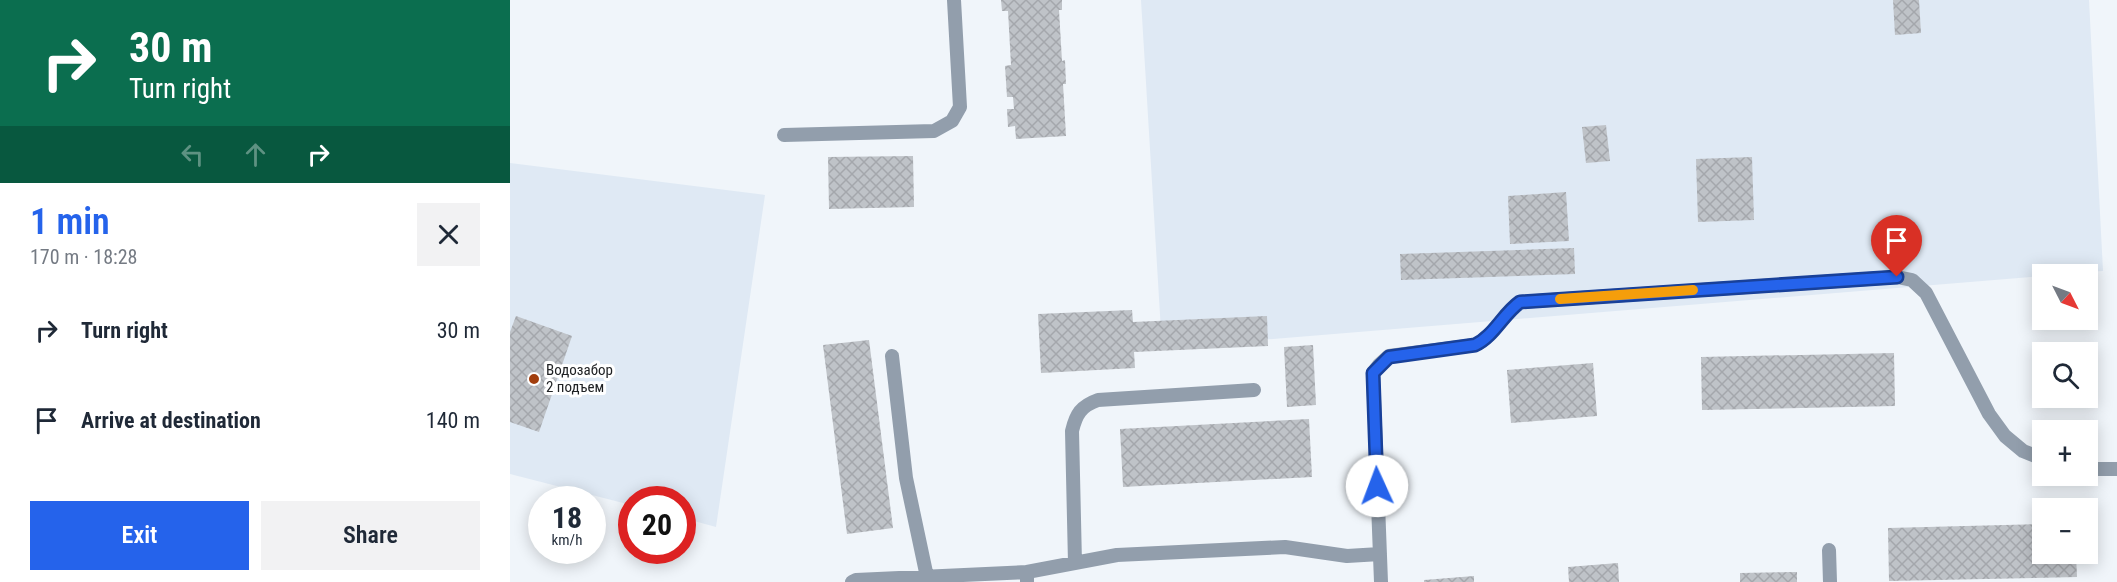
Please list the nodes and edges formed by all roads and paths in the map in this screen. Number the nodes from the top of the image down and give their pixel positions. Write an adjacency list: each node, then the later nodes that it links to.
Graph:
1 (954, 0): 2 (lane)
2 (784, 135)
3 (892, 356): 11 (lane)
4 (1254, 390): 10 (lane)
5 (2032, 454): 9 (lane)
6 (2098, 469): 7 (lane)
7 (2117, 469)
8 (1829, 550): 15 (lane)
9 (1380, 554): 10 (lane); 14 (lane)
10 (1075, 563): 12 (lane)
11 (927, 577): 12 (lane); 13 (lane)
12 (1027, 577)
13 (852, 582)
14 (1381, 582)
15 (1830, 582)

